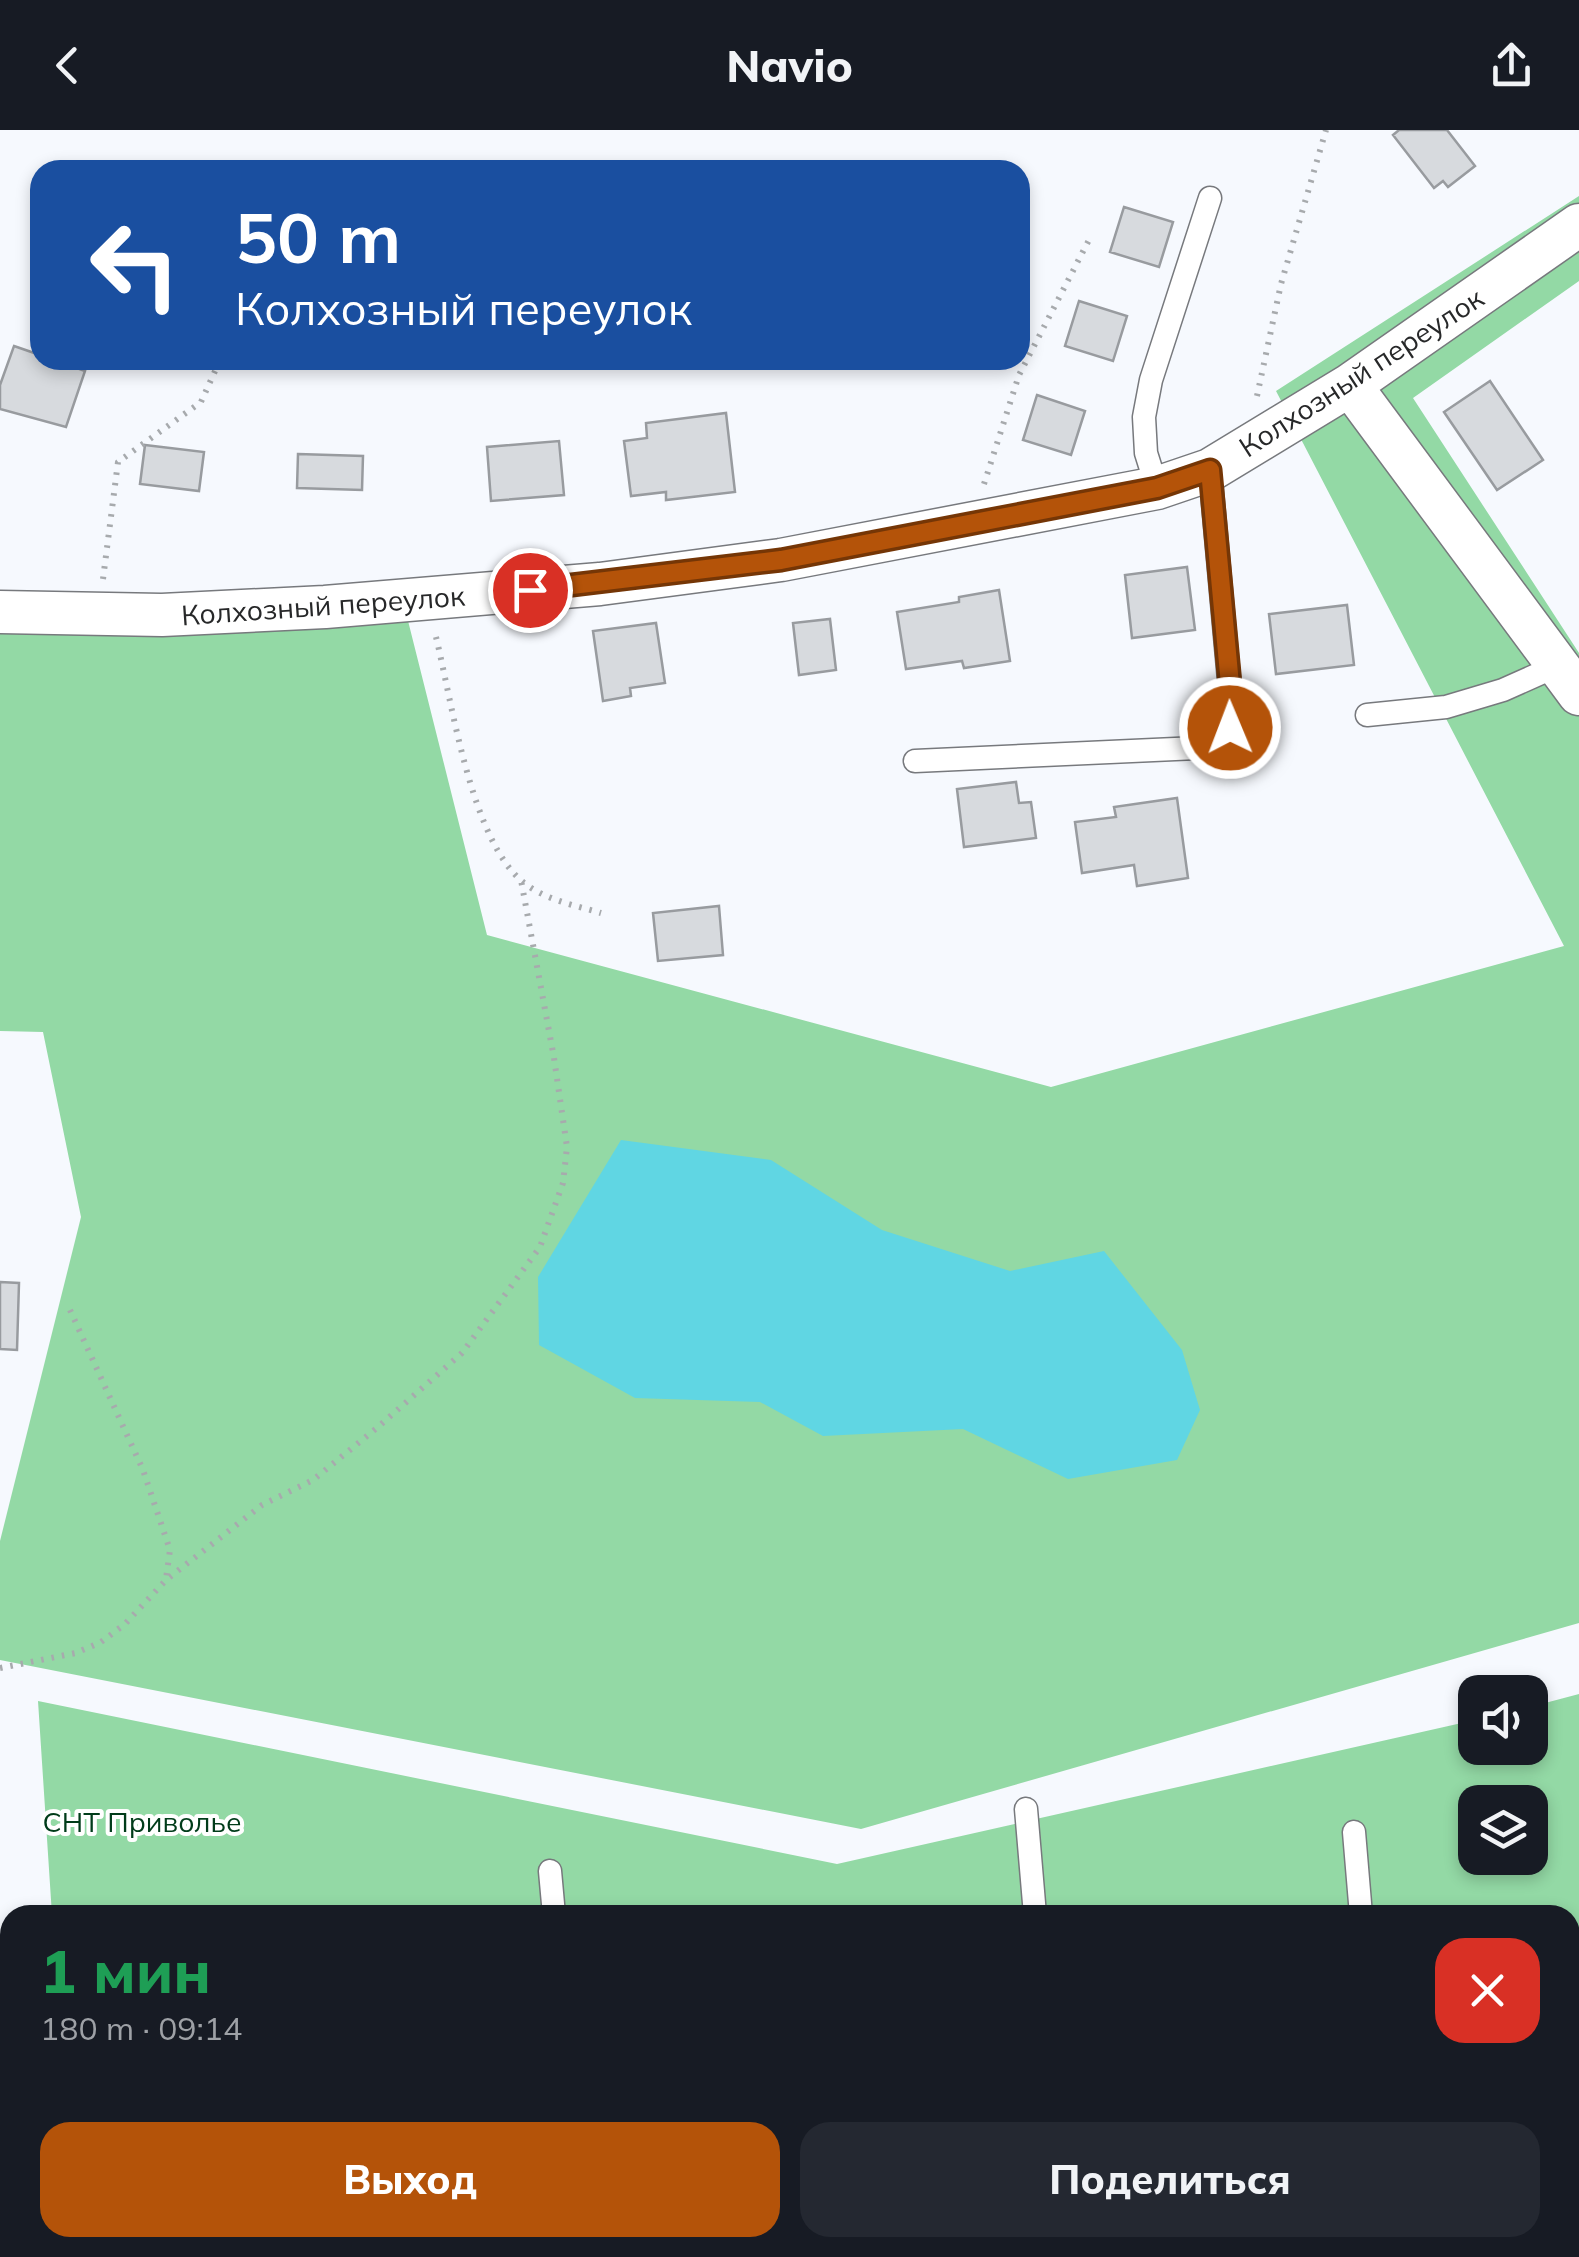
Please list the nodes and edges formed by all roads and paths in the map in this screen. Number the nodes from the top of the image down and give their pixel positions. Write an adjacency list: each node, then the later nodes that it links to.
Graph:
1 (1326, 130): 9 (path)
2 (1210, 198): 11 (lane)
3 (1579, 225): 8 (street, Колхозный переулок)
4 (1091, 236): 5 (path)
5 (1030, 355)
6 (215, 370): 15 (path)
7 (1023, 370): 12 (path)
8 (1350, 385): 9 (street, Колхозный переулок); 16 (street)
9 (1248, 446): 10 (street, Колхозный переулок)
10 (1210, 470): 11 (street, Колхозный переулок); 18 (lane)
11 (1157, 488): 12 (street, Колхозный переулок)
12 (973, 524): 13 (street, Колхозный переулок)
13 (426, 599): 15 (street, Колхозный переулок); 19 (path)
14 (0, 612): 15 (street, Колхозный переулок)
15 (105, 616)
16 (1569, 679): 17 (lane)
17 (1368, 715)
18 (915, 762)
19 (521, 880): 20 (path); 22 (path)
20 (602, 913)
21 (70, 1310): 22 (path)
22 (166, 1580): 23 (path)
23 (0, 1668)
24 (1026, 1809): 28 (lane)
25 (1354, 1832): 29 (lane)
26 (550, 1871): 27 (lane)
27 (553, 1905)
28 (1034, 1905)
29 (1360, 1905)

